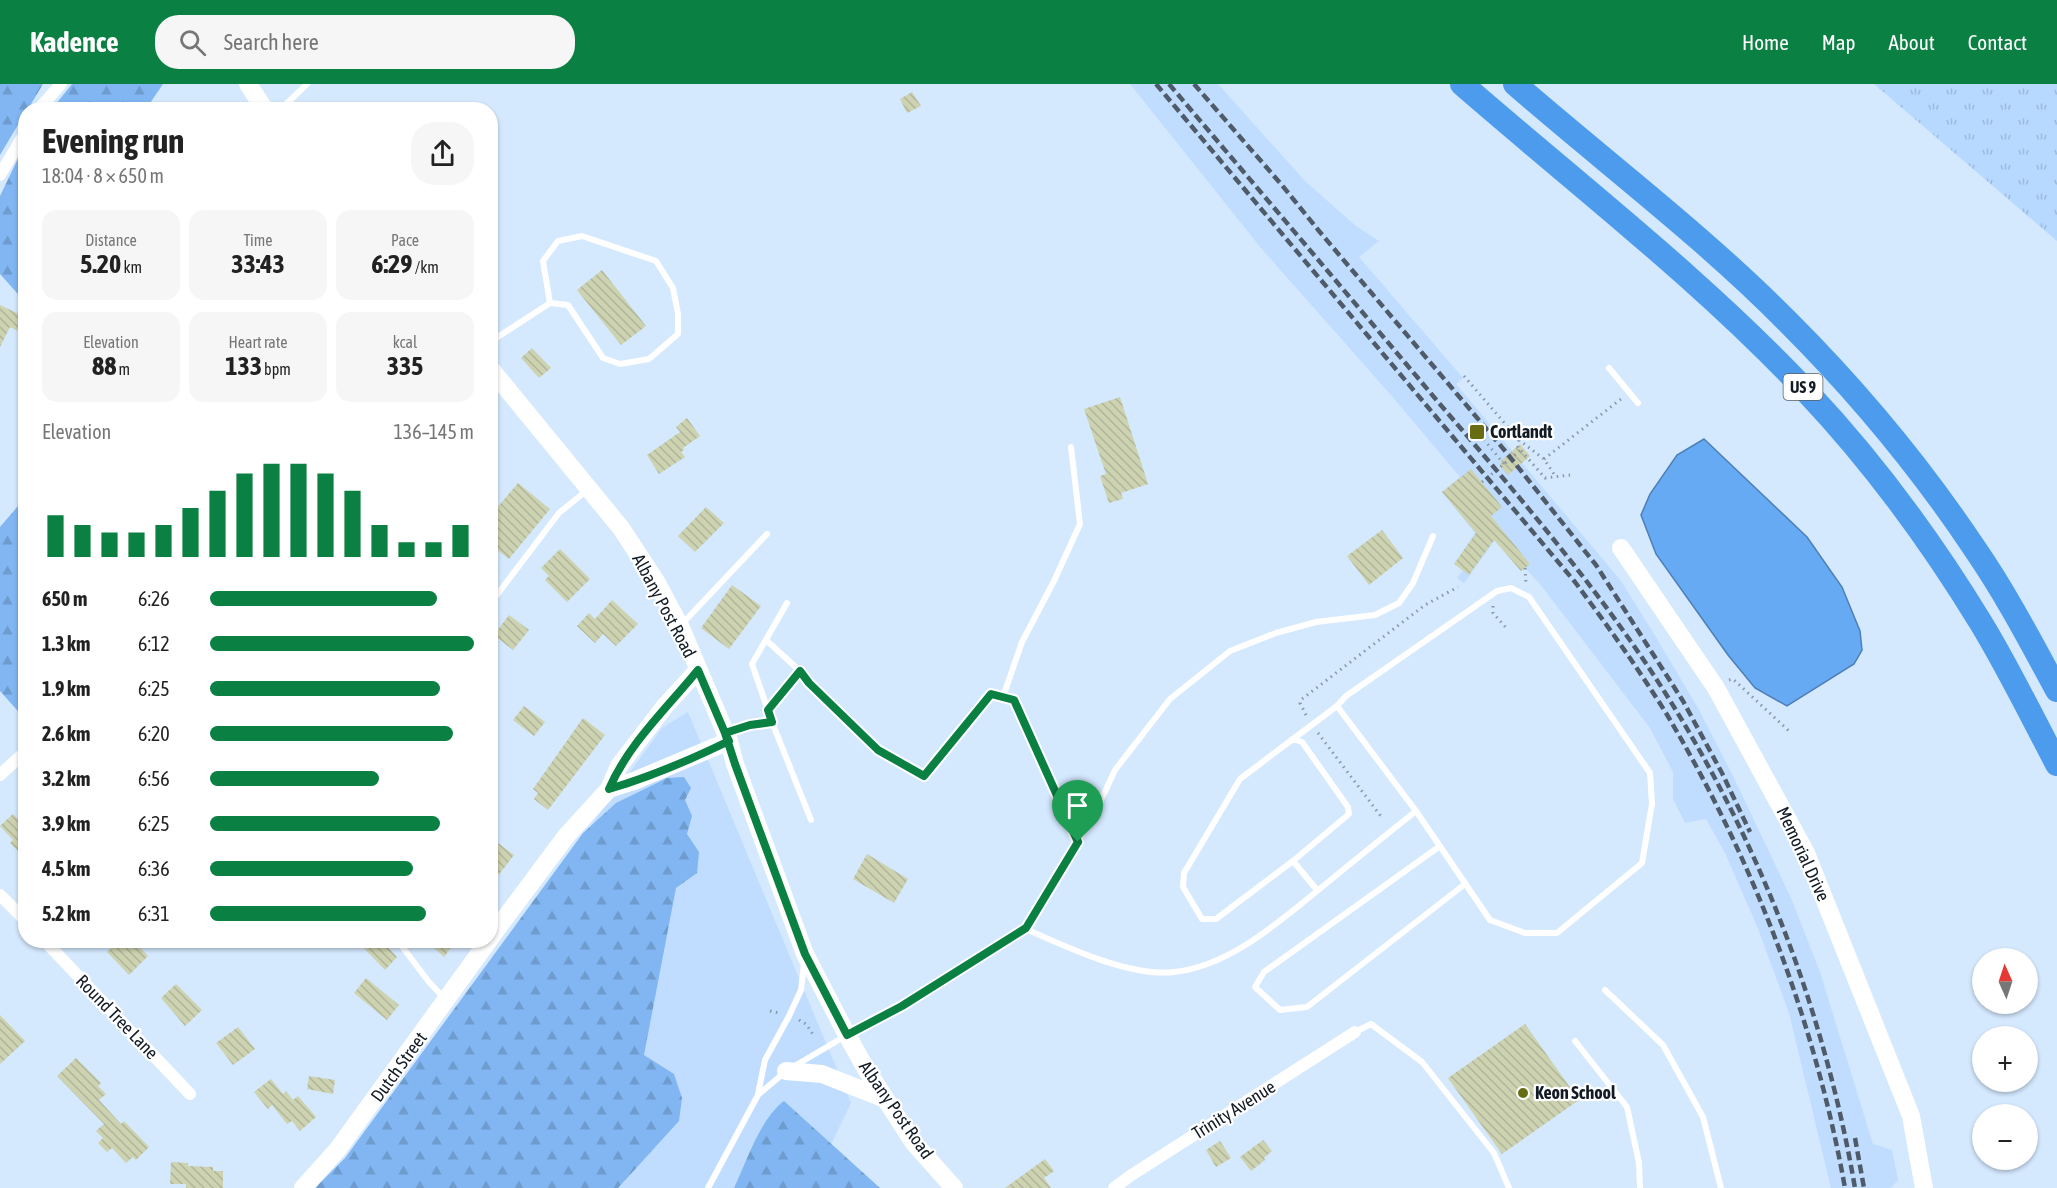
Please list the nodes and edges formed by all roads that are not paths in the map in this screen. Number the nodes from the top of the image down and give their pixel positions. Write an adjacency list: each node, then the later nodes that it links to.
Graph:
1 (61, 84): 6 (street)
2 (248, 84): 7 (street)
3 (307, 84): 8 (lane)
4 (1462, 84): 35 (highway, US 9)
5 (1515, 84): 27 (highway, US 9)
6 (45, 102)
7 (260, 102)
8 (288, 102)
9 (18, 145): 10 (street)
10 (0, 175)
11 (550, 303): 11 (lane); 12 (lane)
12 (498, 337)
13 (1609, 368): 15 (lane)
14 (498, 378): 17 (street, Albany Post Road)
15 (1638, 403)
16 (1071, 447): 28 (lane)
17 (589, 489): 21 (lane); 23 (street, Albany Post Road)
18 (767, 534): 23 (lane)
19 (1432, 536): 40 (lane)
20 (1622, 548): 69 (street, Memorial Drive)
21 (498, 593)
22 (787, 603): 24 (lane)
23 (679, 626): 25 (street, Albany Post Road)
24 (766, 640): 26 (lane); 30 (lane)
25 (698, 670): 32 (street, Albany Post Road); 37 (street)
26 (800, 671): 28 (lane); 30 (lane)
27 (2057, 690)
28 (1004, 697): 40 (lane)
29 (1337, 706): 33 (lane); 38 (lane); 43 (lane)
30 (768, 710): 31 (lane)
31 (772, 722): 32 (lane); 39 (lane)
32 (727, 737): 37 (street); 52 (street, Albany Post Road)
33 (1293, 739): 42 (lane); 42 (lane)
34 (18, 758): 36 (street)
35 (2057, 764)
36 (0, 775)
37 (609, 789): 47 (street, Dutch Street)
38 (1416, 811): 41 (lane); 44 (lane)
39 (811, 819)
40 (1078, 842): 48 (lane)
41 (1440, 846): 43 (lane); 43 (lane)
42 (1293, 861): 44 (lane)
43 (1465, 884)
44 (1317, 890): 48 (lane)
45 (0, 895): 46 (street)
46 (18, 913)
47 (498, 928)
48 (1026, 928): 56 (lane)
49 (52, 948): 59 (street, Round Tree Lane)
50 (403, 948): 54 (lane)
51 (484, 948): 54 (street, Dutch Street)
52 (805, 954): 56 (street, Albany Post Road); 60 (lane)
53 (1605, 990): 68 (lane)
54 (446, 1000): 62 (street, Dutch Street)
55 (1355, 1032): 65 (street, Trinity Avenue); 66 (lane)
56 (847, 1035): 58 (lane); 61 (street, Albany Post Road)
57 (1575, 1041): 67 (lane)
58 (786, 1071): 60 (lane); 61 (street)
59 (190, 1094)
60 (758, 1095): 63 (lane)
61 (885, 1099): 64 (street, Albany Post Road)
62 (303, 1188)
63 (708, 1188)
64 (954, 1188)
65 (1114, 1188)
66 (1509, 1188)
67 (1640, 1188)
68 (1721, 1188)
69 (1924, 1188)

